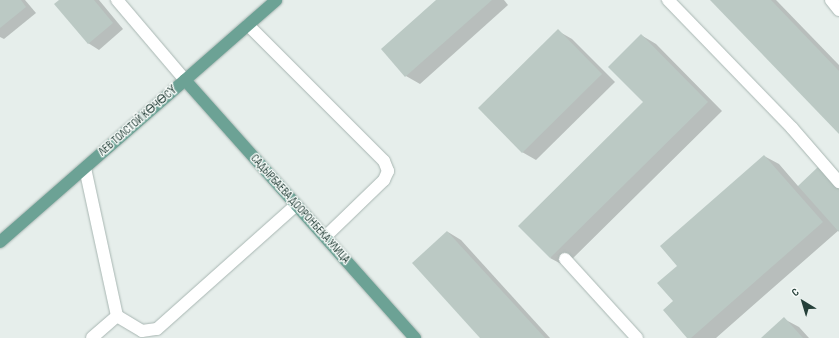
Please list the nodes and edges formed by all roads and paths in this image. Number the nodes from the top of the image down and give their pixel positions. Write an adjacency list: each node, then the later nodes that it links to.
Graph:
1 (117, 0): 7 (lane)
2 (276, 0): 6 (main road, ЛЕВ ТОЛСТОЙ КӨЧӨСҮ)
3 (668, 0): 9 (lane)
4 (831, 0): 5 (lane)
5 (839, 10)
6 (248, 25): 7 (main road, ЛЕВ ТОЛСТОЙ КӨЧӨСҮ); 11 (lane)
7 (185, 80): 8 (main road, ЛЕВ ТОЛСТОЙ КӨЧӨСҮ); 10 (main road, САДЫРБАЕВА ДООРОНБЕКА УЛИЦА)
8 (85, 168): 12 (main road, ЛЕВ ТОЛСТОЙ КӨЧӨСҮ); 14 (lane)
9 (839, 182)
10 (296, 205): 11 (main road, САДЫРБАЕВА ДООРОНБЕКА УЛИЦА); 14 (lane)
11 (325, 237): 16 (main road, САДЫРБАЕВА ДООРОНБЕКА УЛИЦА)
12 (0, 242)
13 (565, 259): 17 (lane)
14 (117, 316): 15 (lane)
15 (92, 338)
16 (415, 338)
17 (637, 338)

